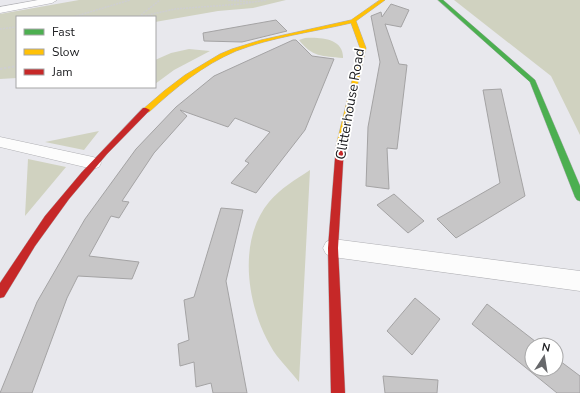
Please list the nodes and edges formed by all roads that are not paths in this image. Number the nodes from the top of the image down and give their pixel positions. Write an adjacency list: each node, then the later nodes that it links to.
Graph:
1 (52, 0): 4 (street)
2 (383, 0): 5 (street)
3 (440, 0): 8 (street)
4 (0, 10)
5 (353, 21): 7 (street); 9 (street, Clitterhouse Road)
6 (0, 142): 7 (street)
7 (93, 163): 11 (street)
8 (580, 197)
9 (333, 248): 10 (street); 12 (street, Clitterhouse Road)
10 (580, 281)
11 (0, 293)
12 (338, 393)

